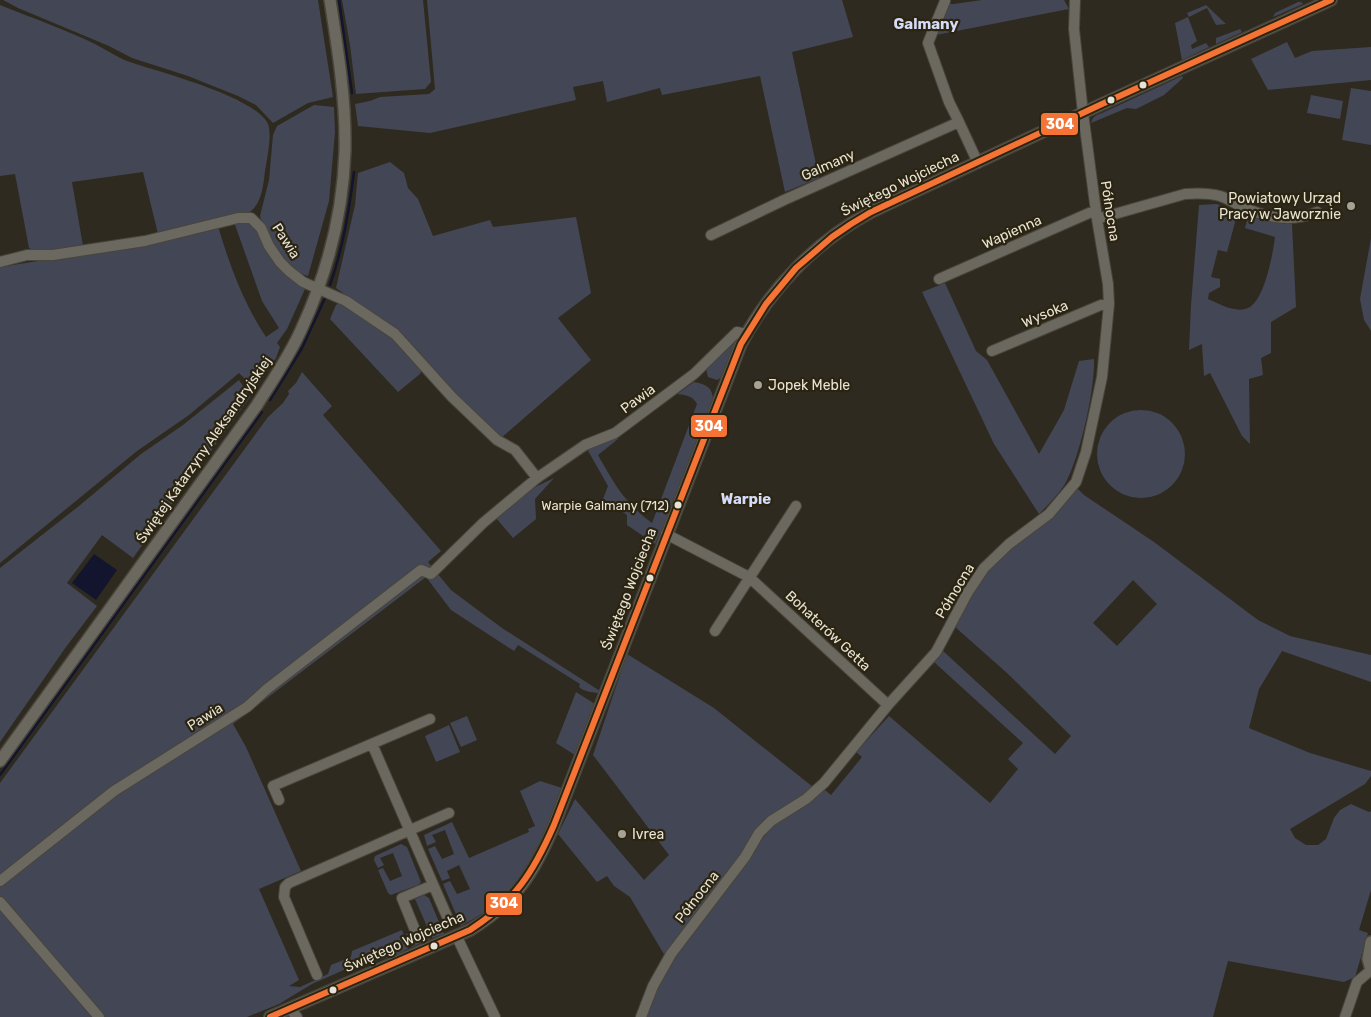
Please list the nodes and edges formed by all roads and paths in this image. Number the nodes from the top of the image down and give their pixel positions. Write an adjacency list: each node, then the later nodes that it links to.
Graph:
1 (330, 0): 13 (street, Świętej Katarzyny Aleksandryjskiej)
2 (1075, 0): 5 (street, Północna)
3 (1330, 0): 5 (street, Świętego Wojciecha)
4 (945, 1): 6 (street)
5 (1083, 113): 7 (street, Świętego Wojciecha); 9 (street, Północna)
6 (958, 122): 7 (street); 10 (street, Galmany)
7 (978, 163): 15 (street, Świętego Wojciecha)
8 (1317, 212): 9 (street, Wapienna)
9 (1096, 214): 12 (street, Wapienna); 14 (street, Północna)
10 (711, 235)
11 (0, 262): 13 (street, Pawia)
12 (939, 279)
13 (319, 288): 17 (street, Pawia); 25 (street, Świętej Katarzyny Aleksandryjskiej)
14 (1109, 304): 16 (street, Wysoka); 22 (street, Północna)
15 (746, 334): 17 (street, Pawia); 19 (street, Świętego Wojciecha)
16 (992, 351)
17 (538, 478): 29 (street, Pawia)
18 (796, 506): 20 (street)
19 (666, 534): 20 (street, Bohaterów Getta); 34 (street, Świętego Wojciecha)
20 (749, 576): 21 (street); 22 (street, Bohaterów Getta)
21 (715, 631)
22 (888, 706): 42 (street, Północna)
23 (430, 719): 24 (street)
24 (372, 744): 26 (street); 28 (street)
25 (0, 761)
26 (279, 800)
27 (449, 813): 28 (street)
28 (410, 831): 30 (street); 37 (street)
29 (0, 881)
30 (433, 885): 32 (street); 33 (street)
31 (0, 902): 39 (street)
32 (449, 921)
33 (417, 935)
34 (457, 937): 38 (street, Świętego Wojciecha); 41 (street)
35 (1371, 942): 36 (street)
36 (1371, 970): 43 (street)
37 (317, 975)
38 (294, 1013): 40 (street, Świętego Wojciecha)
39 (99, 1017)
40 (270, 1017)
41 (495, 1017)
42 (641, 1017)
43 (1345, 1017)

